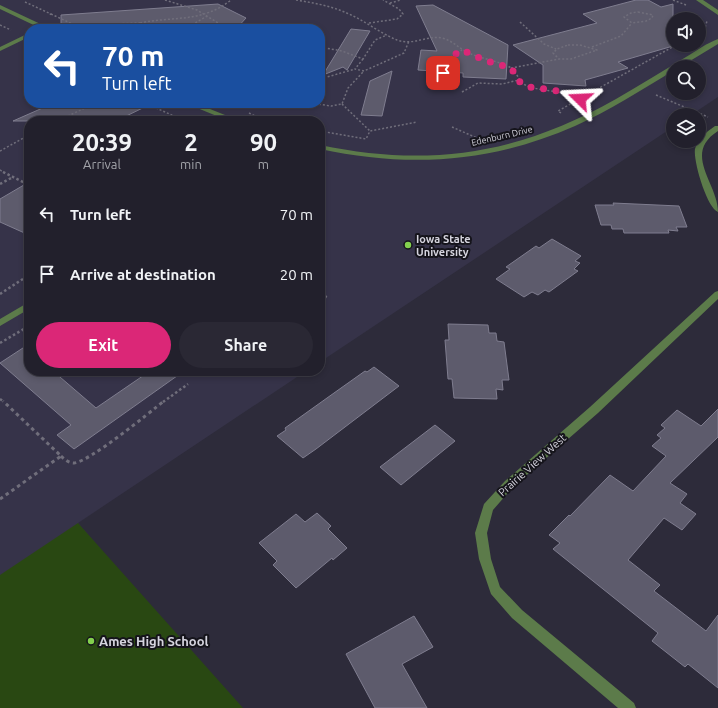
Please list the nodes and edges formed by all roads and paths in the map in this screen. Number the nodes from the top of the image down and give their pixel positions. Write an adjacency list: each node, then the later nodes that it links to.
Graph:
1 (165, 0): 13 (path)
2 (231, 0): 13 (path)
3 (296, 0): 8 (path)
4 (316, 0): 8 (path)
5 (383, 0): 9 (path)
6 (401, 0): 9 (path)
7 (699, 0): 11 (street)
8 (313, 3): 23 (path)
9 (389, 3): 23 (path)
10 (0, 7): 18 (street)
11 (718, 13)
12 (51, 14): 19 (path)
13 (203, 14): 14 (path); 16 (path)
14 (207, 16): 21 (path); 22 (path)
15 (520, 22): 33 (path)
16 (140, 23): 20 (path)
17 (632, 23): 17 (path); 30 (path)
18 (36, 24)
19 (72, 24)
20 (110, 24)
21 (194, 24)
22 (220, 24)
23 (368, 24): 26 (path)
24 (0, 25): 25 (path)
25 (11, 30)
26 (387, 35): 28 (path); 36 (path)
27 (24, 37): 31 (street)
28 (409, 41): 34 (path); 41 (path)
29 (718, 41): 38 (street, Edenburn Drive)
30 (592, 47): 33 (path); 37 (path)
31 (0, 48)
32 (325, 48): 36 (path)
33 (556, 49): 37 (path)
34 (462, 50): 39 (path); 45 (path)
35 (666, 51): 48 (path)
36 (364, 59): 40 (path)
37 (559, 59): 39 (path)
38 (687, 60)
39 (511, 68): 44 (path)
40 (355, 69): 41 (path); 43 (path)
41 (364, 71): 49 (path)
42 (666, 73): 46 (street, Edenburn Drive)
43 (325, 77)
44 (519, 80): 47 (path); 48 (path)
45 (440, 86)
46 (639, 88): 58 (path); 66 (street, Edenburn Drive)
47 (462, 92)
48 (580, 99): 57 (path)
49 (342, 104): 50 (path); 62 (path)
50 (325, 105)
51 (85, 108): 54 (path)
52 (156, 108): 55 (path)
53 (202, 108): 56 (street)
54 (68, 116)
55 (174, 116)
56 (223, 116)
57 (557, 118)
58 (711, 118)
59 (417, 122): 62 (path)
60 (452, 127): 65 (path)
61 (718, 128): 72 (street)
62 (370, 131): 63 (path)
63 (325, 132)
64 (24, 138): 67 (path)
65 (482, 140)
66 (325, 148)
67 (0, 150)
68 (0, 170): 69 (path)
69 (13, 177): 70 (path); 71 (path)
70 (24, 182)
71 (0, 184)
72 (718, 209)
73 (24, 278): 74 (path)
74 (0, 294)
75 (718, 294): 86 (street, Prairie View West)
76 (325, 296): 77 (path)
77 (329, 298)
78 (24, 308): 79 (street)
79 (0, 324)
80 (24, 329): 81 (path)
81 (0, 343)
82 (188, 384): 84 (path)
83 (0, 399): 84 (path)
84 (61, 456): 85 (path)
85 (0, 499)
86 (629, 708)

